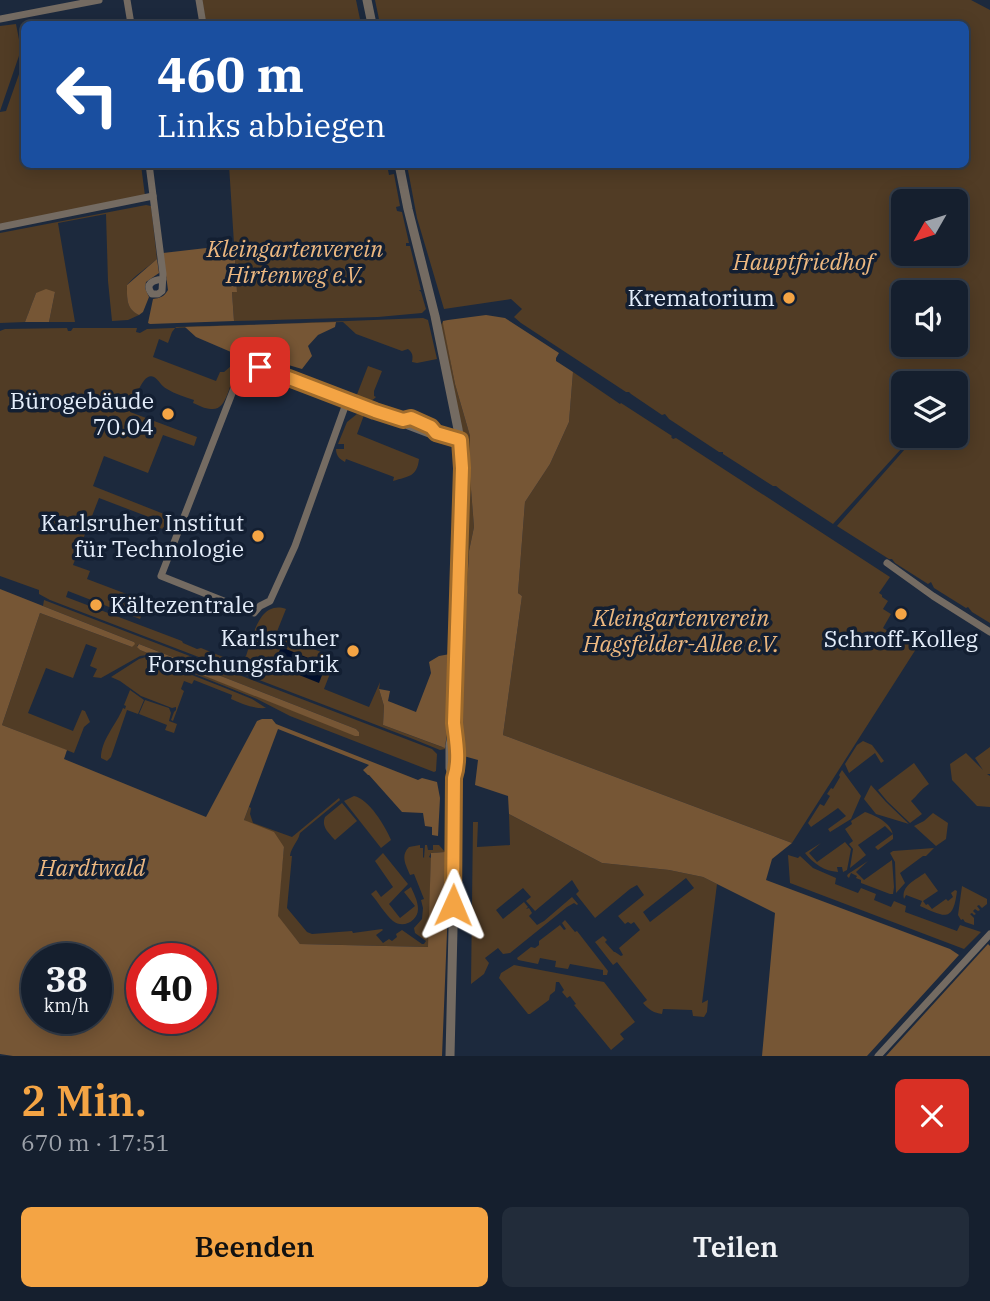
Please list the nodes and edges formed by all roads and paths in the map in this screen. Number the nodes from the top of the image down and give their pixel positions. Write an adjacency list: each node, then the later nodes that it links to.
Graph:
1 (99, 0): 5 (street)
2 (127, 0): 6 (street)
3 (199, 0): 7 (street)
4 (367, 0): 8 (street)
5 (0, 19)
6 (130, 21)
7 (202, 21)
8 (371, 21)
9 (150, 168): 11 (street)
10 (400, 168): 15 (street)
11 (153, 196): 12 (street); 13 (street)
12 (0, 226)
13 (163, 279)
14 (347, 401): 14 (street); 15 (street)
15 (460, 440): 19 (street)
16 (887, 562): 17 (street)
17 (990, 632)
18 (990, 934): 20 (street)
19 (450, 1056)
20 (878, 1056)

